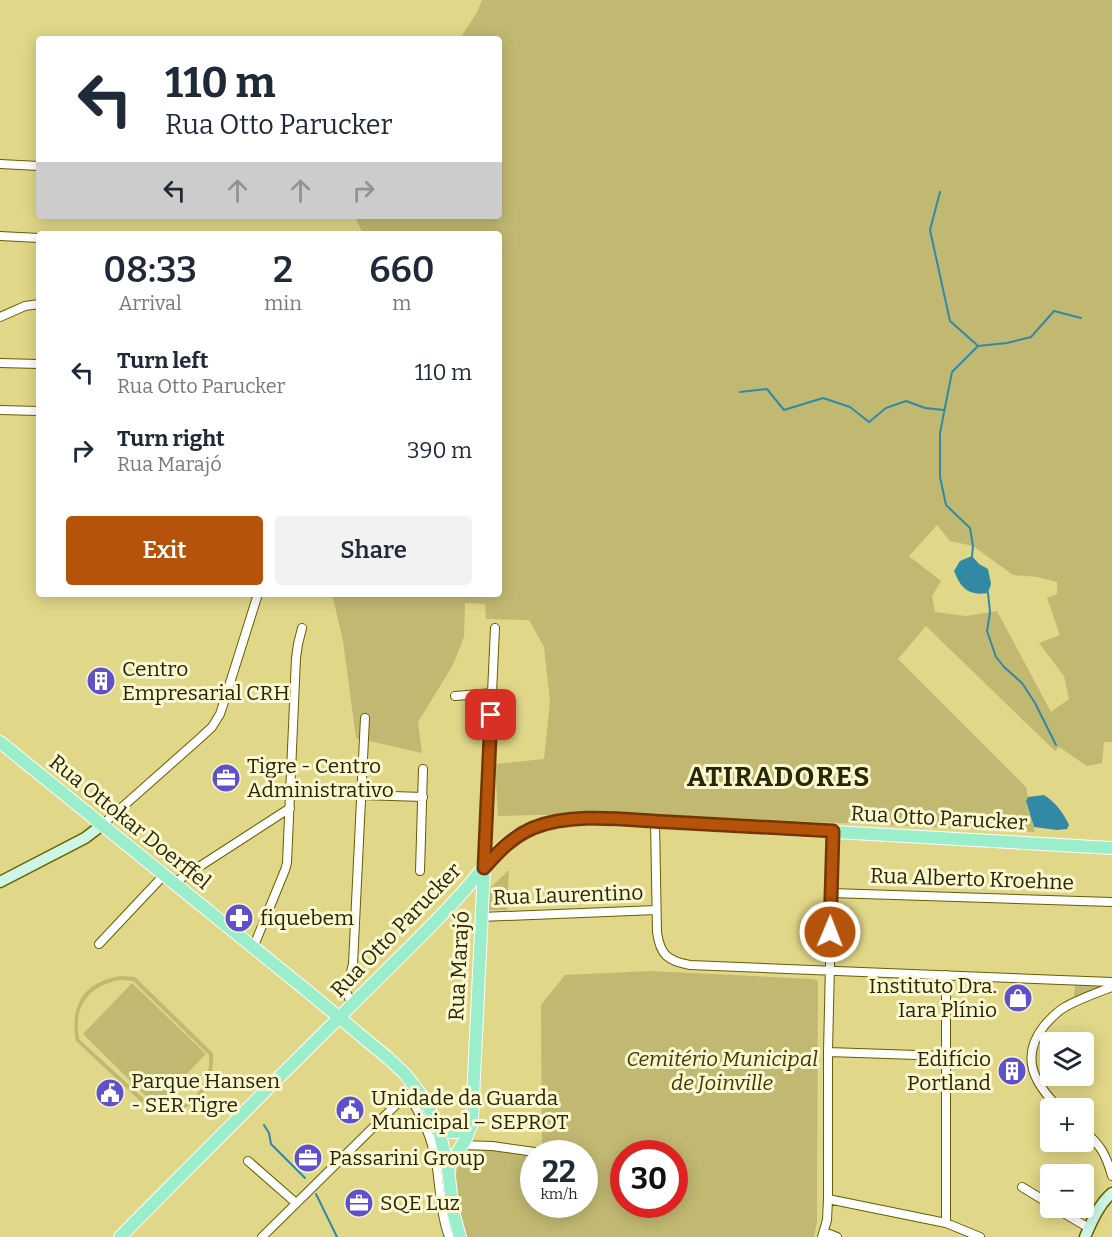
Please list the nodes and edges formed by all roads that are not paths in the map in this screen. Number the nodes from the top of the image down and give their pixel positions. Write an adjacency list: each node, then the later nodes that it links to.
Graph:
1 (0, 164): 2 (street)
2 (36, 166)
3 (0, 236): 4 (street)
4 (36, 238)
5 (36, 304): 6 (street)
6 (0, 317)
7 (0, 363): 8 (street)
8 (36, 364)
9 (0, 410): 10 (street)
10 (36, 411)
11 (257, 597): 23 (street)
12 (302, 628): 21 (street)
13 (495, 628): 14 (street, Rua Marajó)
14 (492, 693): 15 (street); 26 (street, Rua Marajó)
15 (455, 696)
16 (365, 718): 19 (street)
17 (0, 742): 23 (main road, Rua Ottokar Doerffel)
18 (423, 769): 20 (street)
19 (361, 795): 20 (street); 42 (street)
20 (423, 796): 27 (street)
21 (290, 808): 28 (street); 37 (street)
22 (655, 821): 24 (main road, Rua Otto Parucker); 26 (main road, Rua Otto Parucker); 34 (street)
23 (102, 825): 28 (main road, Rua Ottokar Doerffel); 29 (street)
24 (833, 831): 25 (main road, Rua Otto Parucker); 30 (street)
25 (1112, 848)
26 (484, 868): 31 (main road, Rua Otto Parucker); 32 (main road, Rua Marajó)
27 (420, 871)
28 (169, 879): 36 (street); 37 (main road, Rua Ottokar Doerffel)
29 (0, 882)
30 (831, 893): 33 (street, Rua Alberto Kroehne); 38 (street)
31 (461, 894): 32 (main road); 42 (main road, Rua Otto Parucker)
32 (482, 901): 35 (main road, Rua Marajó)
33 (1112, 902)
34 (656, 910): 35 (street, Rua Laurentino); 38 (street)
35 (481, 916): 51 (main road, Rua Marajó)
36 (99, 944)
37 (253, 948): 43 (main road, Rua Ottokar Doerffel)
38 (830, 970): 39 (street); 45 (street)
39 (946, 975): 40 (street); 46 (street)
40 (1112, 982)
41 (1112, 987): 49 (street)
42 (351, 1003): 43 (main road); 44 (main road, Rua Otto Parucker)
43 (322, 1004): 44 (main road, Rua Ottokar Doerffel)
44 (339, 1017): 48 (main road, Rua Ottokar Doerffel); 67 (main road, Rua Otto Parucker)
45 (828, 1052): 46 (street); 61 (street)
46 (946, 1056): 64 (street)
47 (407, 1094): 48 (street); 62 (street); 69 (street)
48 (421, 1094): 50 (main road, Rua Ottokar Doerffel)
49 (1050, 1098)
50 (438, 1126): 51 (main road); 56 (main road, Rua Ottokar Doerffel)
51 (471, 1127): 53 (main road, Rua Marajó)
52 (1094, 1140): 57 (street)
53 (462, 1145): 54 (street); 56 (main road, Rua Marajó)
54 (520, 1150)
55 (248, 1161): 62 (street)
56 (448, 1168): 69 (main road, Rua Ottokar Doerffel)
57 (1112, 1176)
58 (1022, 1187): 60 (street)
59 (1112, 1193): 65 (street)
60 (1040, 1198)
61 (828, 1199): 64 (street); 66 (street)
62 (297, 1203): 68 (street)
63 (1068, 1218): 65 (street)
64 (946, 1224): 71 (street)
65 (1087, 1232)
66 (823, 1234): 70 (street)
67 (120, 1237)
68 (262, 1237)
69 (457, 1237)
70 (837, 1237)
71 (980, 1237)

